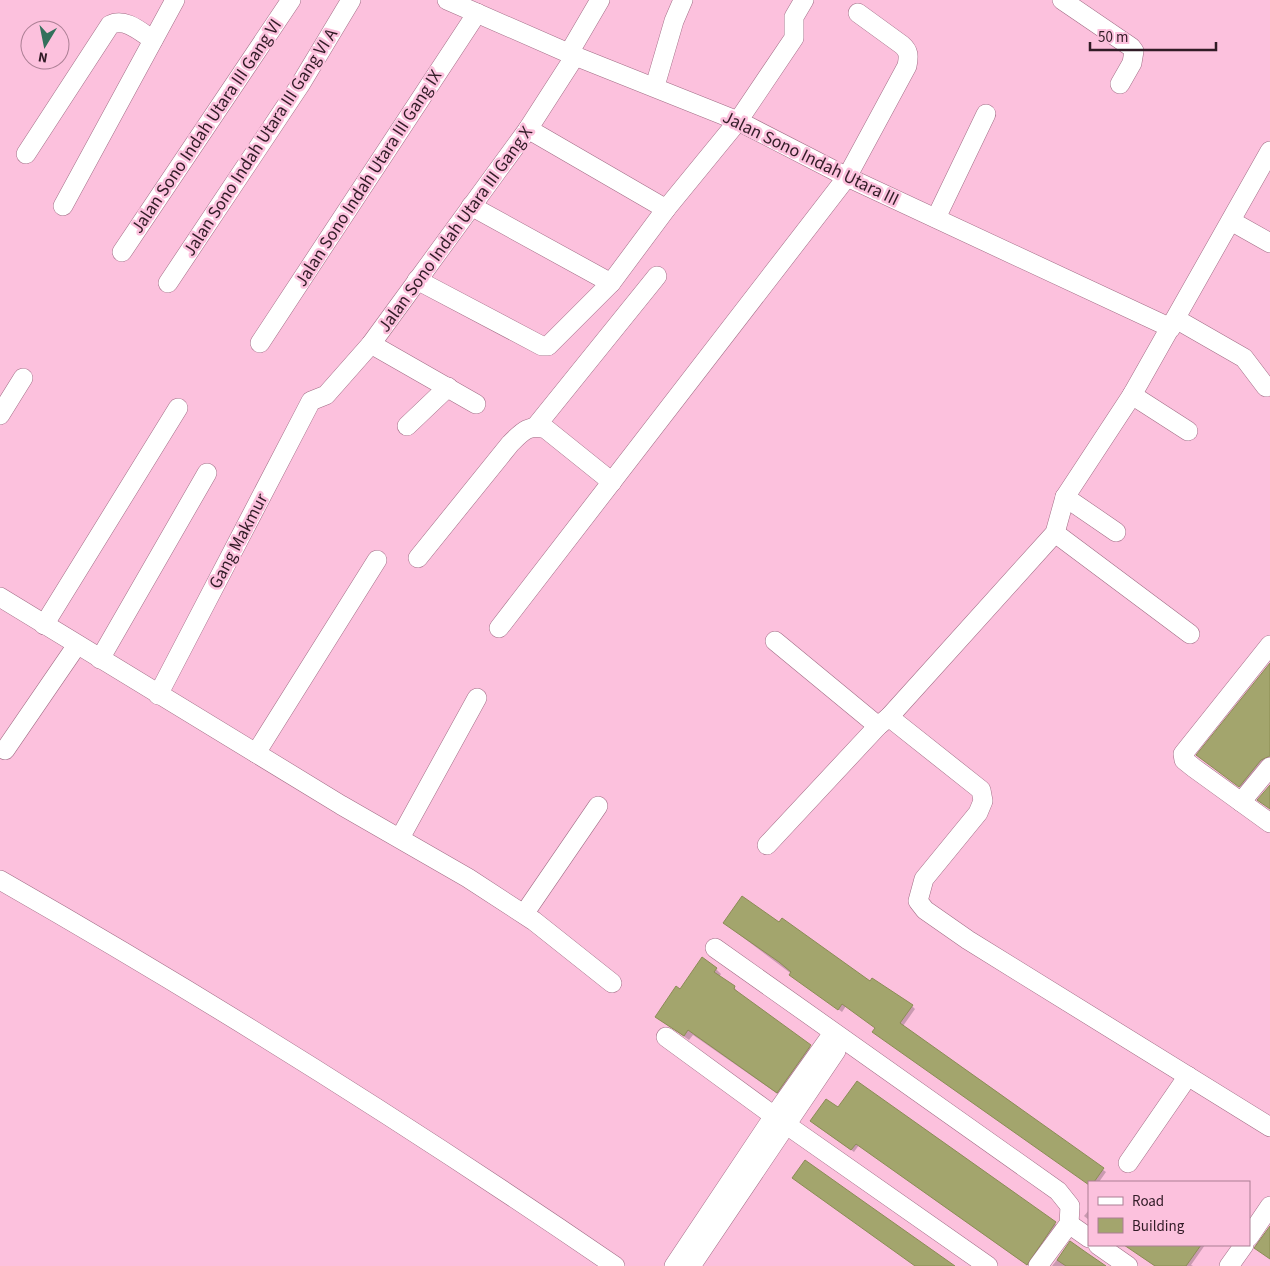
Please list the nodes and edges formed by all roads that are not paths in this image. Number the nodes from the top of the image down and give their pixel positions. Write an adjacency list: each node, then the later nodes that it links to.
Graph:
1 (176, 0): 11 (street)
2 (291, 0): 27 (street, Jalan Sono Indah Utara III Gang VI)
3 (351, 0): 30 (street, Jalan Sono Indah Utara III Gang VI A)
4 (446, 0): 9 (street, Jalan Sono Indah Utara III)
5 (600, 0): 12 (street, Jalan Sono Indah Utara III Gang X)
6 (683, 0): 14 (street)
7 (804, 0): 16 (street)
8 (1062, 0): 13 (street)
9 (477, 13): 12 (street, Jalan Sono Indah Utara III); 33 (street, Jalan Sono Indah Utara III Gang IX)
10 (858, 13): 20 (street)
11 (153, 40): 19 (street); 21 (street)
12 (572, 54): 14 (street, Jalan Sono Indah Utara III); 17 (street, Jalan Sono Indah Utara III Gang X)
13 (1120, 84)
14 (655, 86): 16 (street, Jalan Sono Indah Utara III)
15 (986, 114): 24 (street)
16 (738, 121): 20 (street, Jalan Sono Indah Utara III); 23 (street)
17 (528, 129): 22 (street, Jalan Sono Indah Utara III Gang X); 23 (street)
18 (1270, 151): 25 (street)
19 (26, 154)
20 (847, 177): 24 (street, Jalan Sono Indah Utara III); 47 (street)
21 (63, 206)
22 (471, 206): 29 (street, Jalan Sono Indah Utara III Gang X); 31 (street)
23 (666, 209): 31 (street)
24 (936, 218): 32 (street, Jalan Sono Indah Utara III)
25 (1231, 221): 26 (street); 32 (street)
26 (1270, 243)
27 (122, 252)
28 (657, 276): 44 (street)
29 (417, 280): 31 (street); 34 (street, Jalan Sono Indah Utara III Gang X)
30 (168, 283)
31 (610, 283)
32 (1173, 323): 37 (street, Jalan Sono Indah Utara III); 39 (street)
33 (260, 343)
34 (371, 344): 36 (street); 38 (street, Jalan Sono Indah Utara III Gang X)
35 (23, 378): 42 (street)
36 (448, 387): 40 (street); 43 (street)
37 (1266, 387)
38 (326, 395): 61 (street, Gang Makmur)
39 (1132, 395): 45 (street); 48 (street)
40 (476, 404)
41 (178, 408): 54 (street)
42 (0, 415)
43 (407, 426)
44 (536, 426): 47 (street); 51 (street)
45 (1188, 431)
46 (207, 473): 60 (street)
47 (612, 482): 55 (street)
48 (1065, 497): 49 (street); 50 (street)
49 (1116, 532)
50 (1055, 533): 56 (street); 63 (street)
51 (418, 558)
52 (377, 560): 65 (street)
53 (0, 597): 54 (street)
54 (44, 625): 58 (street)
55 (499, 628)
56 (1190, 634)
57 (775, 641): 63 (street)
58 (77, 645): 60 (street); 64 (street)
59 (1268, 652): 67 (street)
60 (100, 659): 61 (street)
61 (158, 695): 65 (street)
62 (477, 698): 70 (street)
63 (883, 721): 71 (street); 78 (street)
64 (5, 750)
65 (256, 753): 70 (street)
66 (1270, 767): 67 (street)
67 (1241, 802): 69 (street)
68 (598, 806): 73 (street)
69 (1270, 823)
70 (400, 838): 73 (street)
71 (767, 845)
72 (0, 880): 87 (street)
73 (524, 914): 75 (street)
74 (715, 948): 76 (street)
75 (612, 983)
76 (838, 1036): 79 (street); 83 (street)
77 (666, 1037): 79 (street)
78 (1188, 1076): 80 (street); 81 (street)
79 (780, 1120): 88 (street); 89 (street); 90 (street)
80 (1270, 1127)
81 (1128, 1163)
82 (1270, 1206): 84 (street)
83 (1069, 1224): 85 (street); 91 (street)
84 (1250, 1236)
85 (1088, 1237)
86 (1099, 1246): 92 (street)
87 (615, 1266)
88 (674, 1266)
89 (692, 1266)
90 (988, 1266)
91 (1038, 1266)
92 (1128, 1266)

